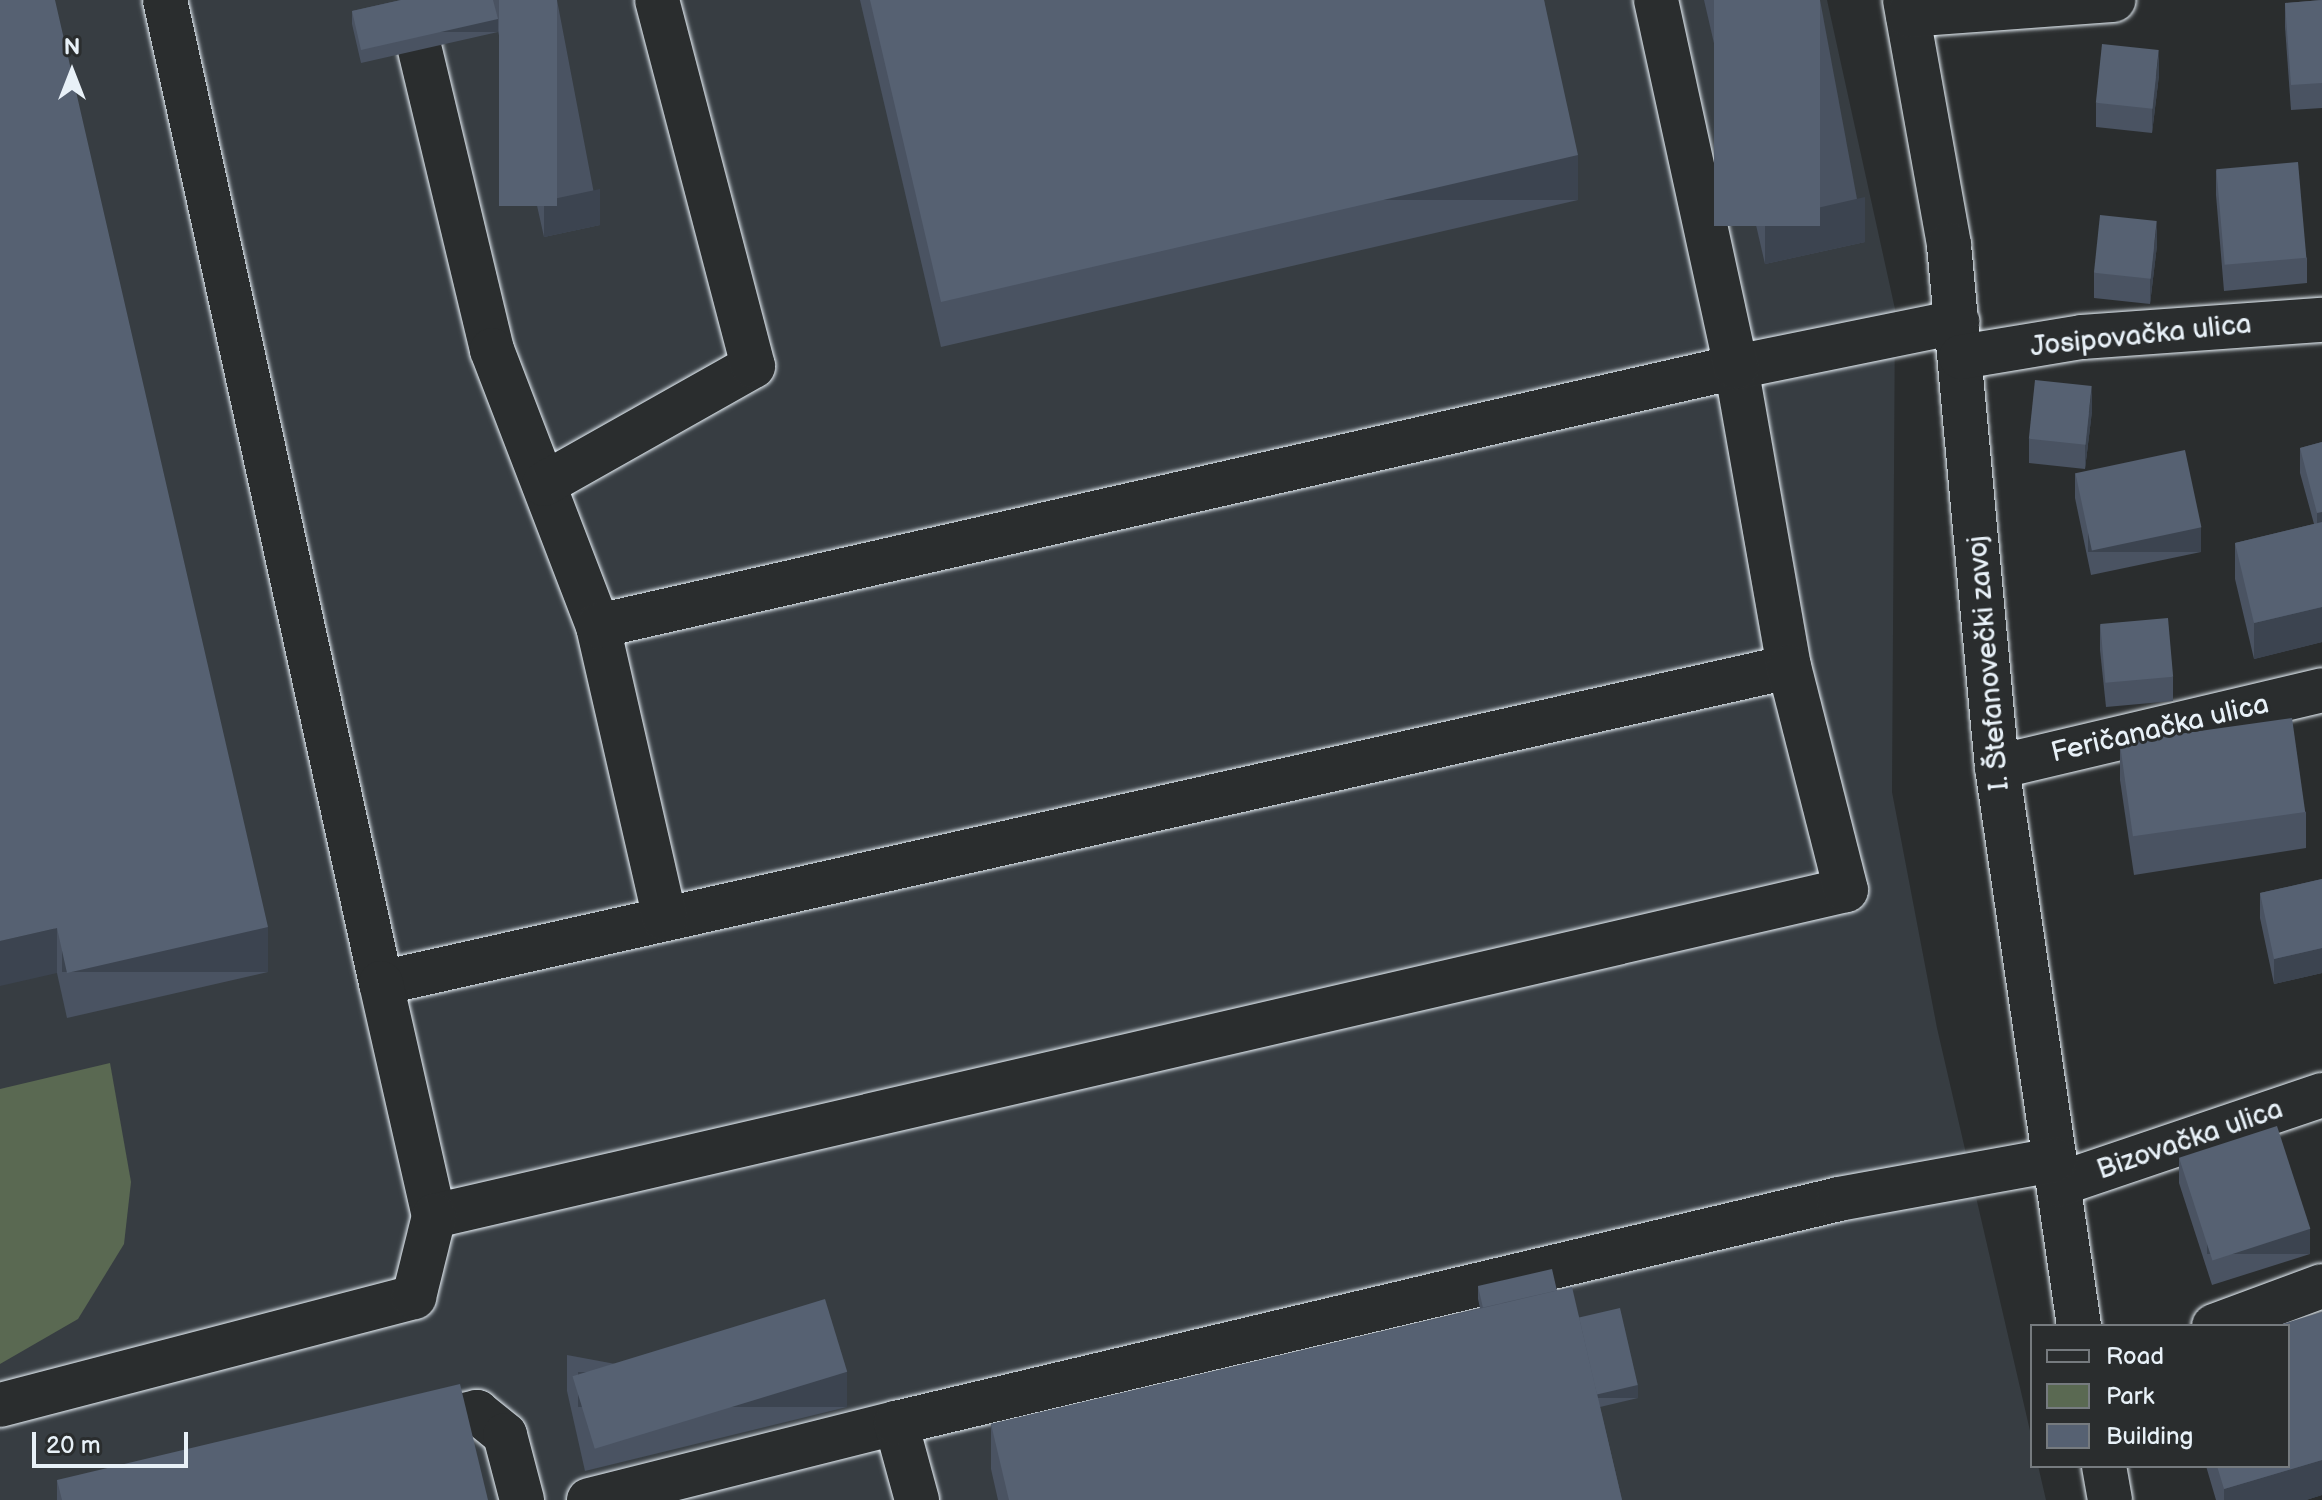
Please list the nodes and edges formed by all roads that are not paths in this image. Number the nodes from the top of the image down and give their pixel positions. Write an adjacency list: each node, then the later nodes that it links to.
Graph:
1 (165, 0): 16 (street)
2 (657, 0): 10 (street)
3 (1656, 0): 9 (street)
4 (2113, 0): 5 (street)
5 (1907, 8): 8 (street, I. Štefanovečki zavoj)
6 (420, 50): 10 (street)
7 (2322, 320): 8 (street, Josipovačka ulica)
8 (1959, 340): 9 (street, Josipovačka ulica); 14 (street, I. Štefanovečki zavoj)
9 (1736, 367): 11 (street, Josipovačka ulica); 12 (street)
10 (544, 484): 11 (street)
11 (598, 626): 15 (street)
12 (1789, 667): 15 (street); 19 (street)
13 (2322, 690): 14 (street, Feričanačka ulica)
14 (1997, 767): 18 (street, I. Štefanovečki zavoj)
15 (665, 919): 16 (street)
16 (381, 983): 19 (street)
17 (2322, 1095): 18 (street, Bizovačka ulica)
18 (2056, 1172): 21 (street, I. Štefanovečki zavoj); 24 (street, Bizovačka ulica)
19 (434, 1216): 23 (street)
20 (2322, 1286): 22 (street)
21 (2079, 1324)
22 (2219, 1324)
23 (0, 1405)
24 (896, 1423): 28 (street, Bizovačka ulica); 29 (street)
25 (369, 1436): 27 (street)
26 (2104, 1468): 30 (street)
27 (522, 1500)
28 (589, 1500)
29 (917, 1500)
30 (2110, 1500)

